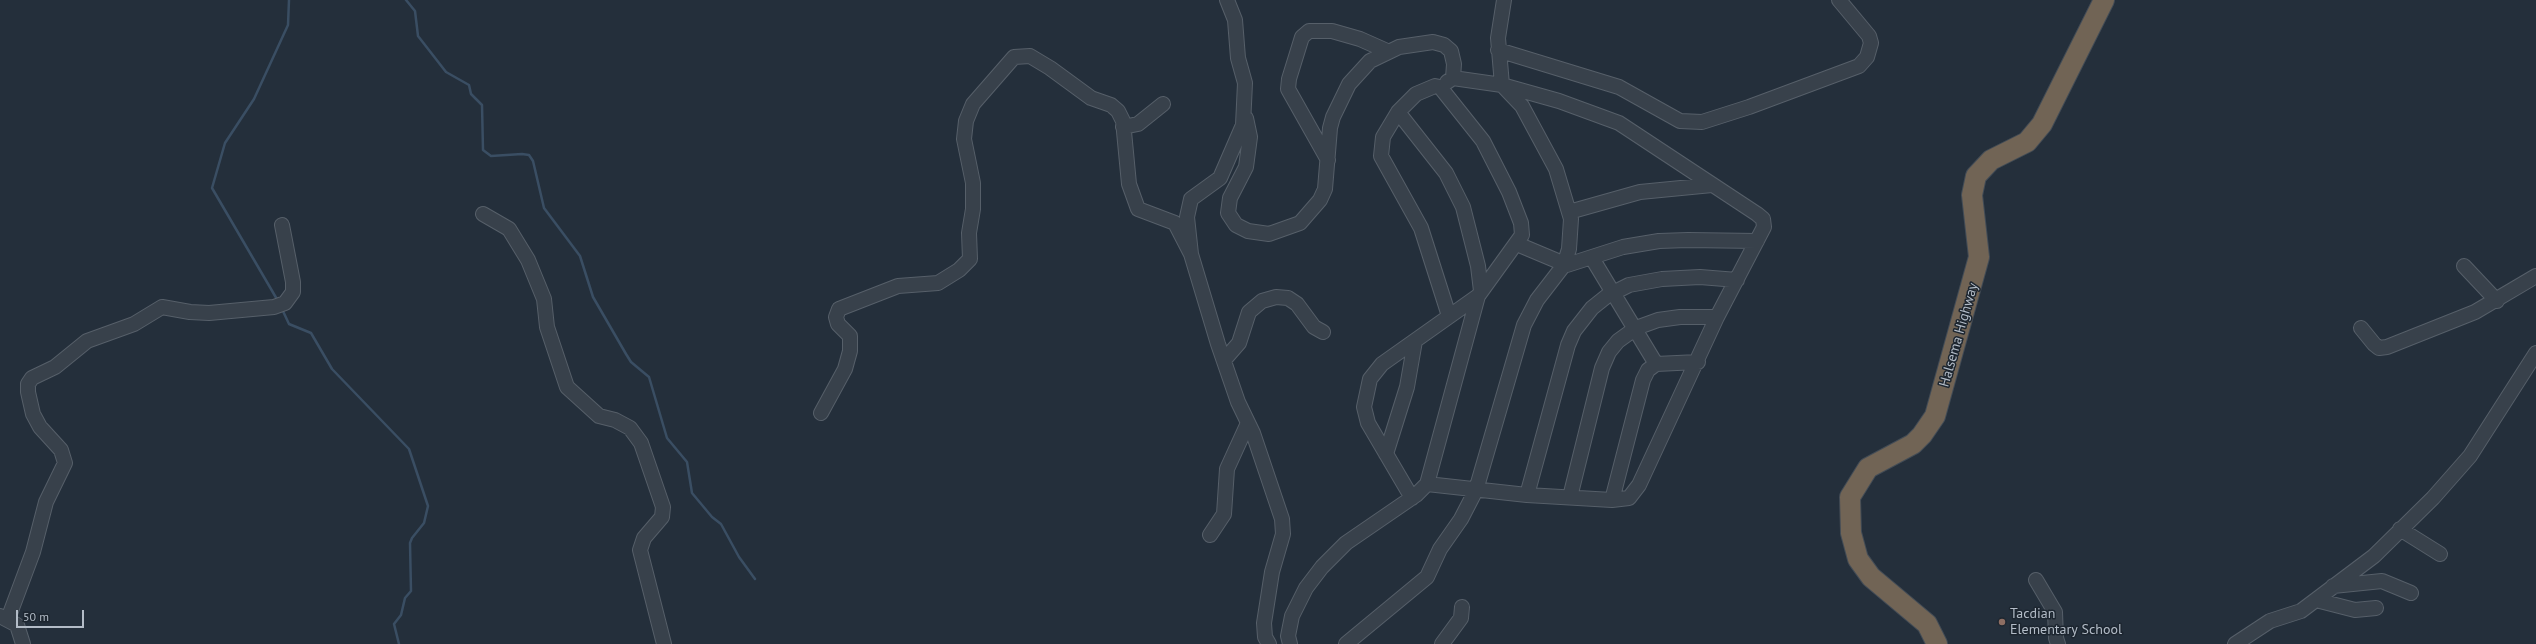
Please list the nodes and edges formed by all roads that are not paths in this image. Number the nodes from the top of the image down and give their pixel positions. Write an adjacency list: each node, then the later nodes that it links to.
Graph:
1 (1227, 0): 12 (street)
2 (1504, 0): 5 (street)
3 (1839, 0): 5 (street)
4 (2104, 0): 65 (highway, Halsema Highway)
5 (1498, 50): 8 (street)
6 (1387, 51): 7 (street); 14 (street); 14 (street)
7 (1453, 78): 8 (street); 9 (street)
8 (1502, 84): 15 (street); 16 (street)
9 (1440, 87): 11 (street); 20 (street)
10 (1163, 104): 13 (street)
11 (1398, 112): 28 (street); 30 (street)
12 (1245, 114): 14 (street); 21 (street)
13 (1123, 127): 21 (street); 40 (street)
14 (1328, 160)
15 (1712, 185): 16 (street); 19 (street)
16 (1569, 212): 23 (street)
17 (483, 214): 60 (street)
18 (282, 225): 58 (street)
19 (1757, 241): 22 (street); 26 (street)
20 (1516, 244): 23 (street); 28 (street)
21 (1191, 254): 37 (street)
22 (1592, 258): 23 (street); 27 (street)
23 (1564, 265): 44 (street)
24 (2464, 266): 29 (street)
25 (2536, 276): 29 (street)
26 (1737, 280): 27 (street); 31 (street)
27 (1614, 292): 32 (street); 45 (street)
28 (1480, 293): 30 (street); 43 (street)
29 (2497, 301): 33 (street)
30 (1449, 316): 35 (street)
31 (1718, 317): 32 (street); 38 (street)
32 (1636, 328): 39 (street); 46 (street)
33 (2361, 328)
34 (1323, 332): 37 (street)
35 (1415, 341): 42 (street); 42 (street)
36 (2536, 353): 49 (street)
37 (1225, 359): 41 (street)
38 (1698, 362): 39 (street); 48 (street)
39 (1656, 364): 48 (street)
40 (822, 413)
41 (1248, 422): 50 (street); 61 (street)
42 (1386, 454): 47 (street)
43 (1427, 484): 44 (street); 47 (street)
44 (1476, 490): 45 (street); 63 (street)
45 (1527, 495): 46 (street)
46 (1570, 497): 48 (street)
47 (1412, 498): 62 (street)
48 (1612, 500)
49 (2400, 529): 51 (street); 53 (street)
50 (1210, 535)
51 (2440, 554)
52 (2036, 580): 66 (street)
53 (2330, 586): 54 (street); 55 (street)
54 (2411, 593)
55 (2316, 600): 57 (street); 67 (street)
56 (1462, 607): 64 (street)
57 (2376, 608)
58 (4, 617): 59 (street)
59 (24, 644)
60 (664, 644)
61 (1269, 644)
62 (1290, 644)
63 (1346, 644)
64 (1442, 644)
65 (1937, 644)
66 (2058, 644)
67 (2235, 644)

